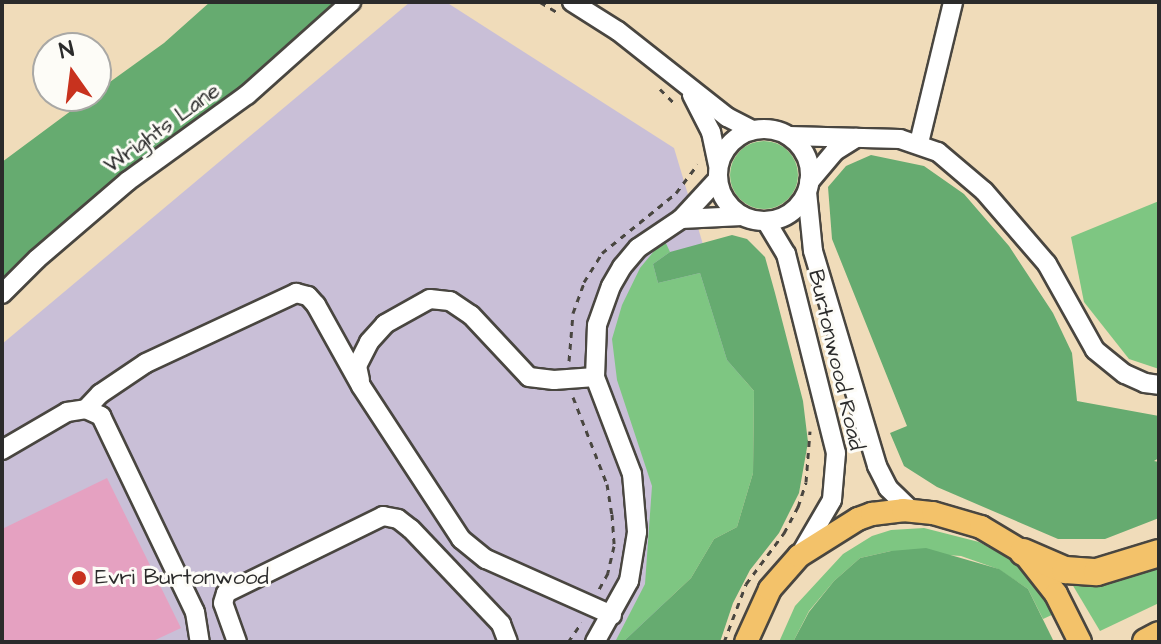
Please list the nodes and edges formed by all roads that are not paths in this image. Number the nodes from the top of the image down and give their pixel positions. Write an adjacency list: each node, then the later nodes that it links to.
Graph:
1 (351, 2): 14 (street, Wrights Lane)
2 (953, 2): 8 (street)
3 (567, 8): 4 (street)
4 (687, 88): 5 (street); 9 (street)
5 (753, 130): 6 (street); 9 (street)
6 (789, 136): 7 (street); 10 (street)
7 (856, 138): 8 (street); 10 (street)
8 (919, 143): 16 (street)
9 (718, 173): 11 (street); 12 (street)
10 (808, 187): 13 (street); 20 (street, Burtonwood Road)
11 (742, 216): 12 (street); 13 (street)
12 (681, 219): 15 (street)
13 (766, 221): 23 (street, Burtonwood Road)
14 (2, 294)
15 (595, 377): 17 (street); 24 (street)
16 (1159, 385)
17 (361, 386): 18 (street); 24 (street)
18 (86, 409): 19 (street); 26 (street)
19 (2, 450)
20 (911, 510): 21 (main road); 23 (main road)
21 (1023, 552): 22 (highway); 31 (main road)
22 (1159, 553)
23 (799, 556): 30 (main road)
24 (612, 615): 29 (street)
25 (1159, 635): 32 (highway)
26 (200, 642)
27 (237, 642): 28 (street)
28 (508, 642)
29 (595, 642)
30 (746, 642)
31 (1080, 642)
32 (1146, 642)

